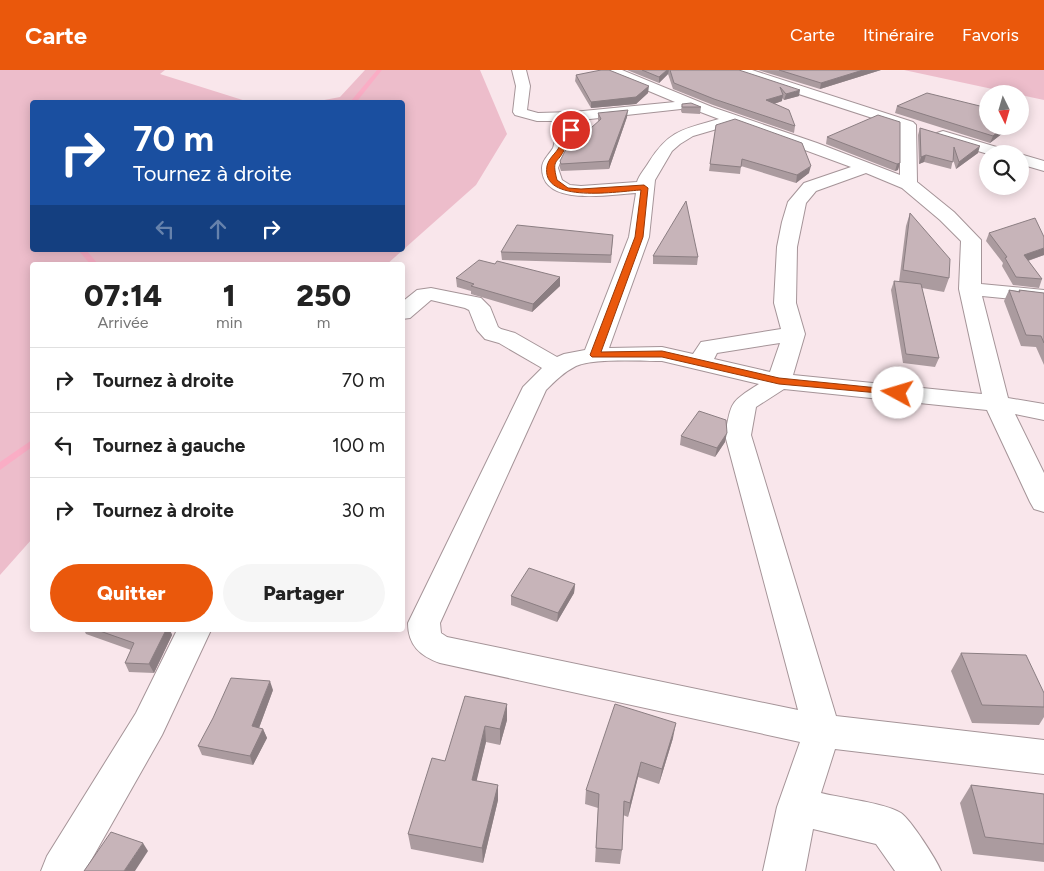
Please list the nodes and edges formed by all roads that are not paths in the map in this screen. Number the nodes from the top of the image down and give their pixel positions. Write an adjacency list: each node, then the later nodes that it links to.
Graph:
1 (519, 70): 6 (street)
2 (611, 70): 4 (street)
3 (739, 70): 8 (street)
4 (690, 104): 5 (street); 6 (street)
5 (706, 110): 7 (street); 9 (street)
6 (573, 116): 15 (street)
7 (732, 120): 9 (street); 13 (street)
8 (908, 125): 10 (street); 14 (street)
9 (674, 142): 15 (street)
10 (979, 146)
11 (1029, 161): 12 (street)
12 (1044, 166)
13 (868, 167): 14 (street); 19 (street)
14 (908, 184): 16 (street)
15 (644, 188): 20 (street)
16 (970, 289): 17 (street); 24 (street)
17 (1044, 296)
18 (405, 311): 22 (street)
19 (794, 334): 21 (street); 23 (street)
20 (595, 355): 21 (street); 22 (street)
21 (705, 355): 23 (street)
22 (557, 367): 28 (street)
23 (779, 381): 24 (street); 28 (street)
24 (997, 404): 25 (street); 26 (street)
25 (1044, 412)
26 (1044, 502)
27 (193, 632): 31 (street)
28 (822, 731): 29 (street); 30 (street)
29 (1044, 758)
30 (797, 807): 32 (street); 33 (street)
31 (62, 871)
32 (784, 871)
33 (920, 871)

